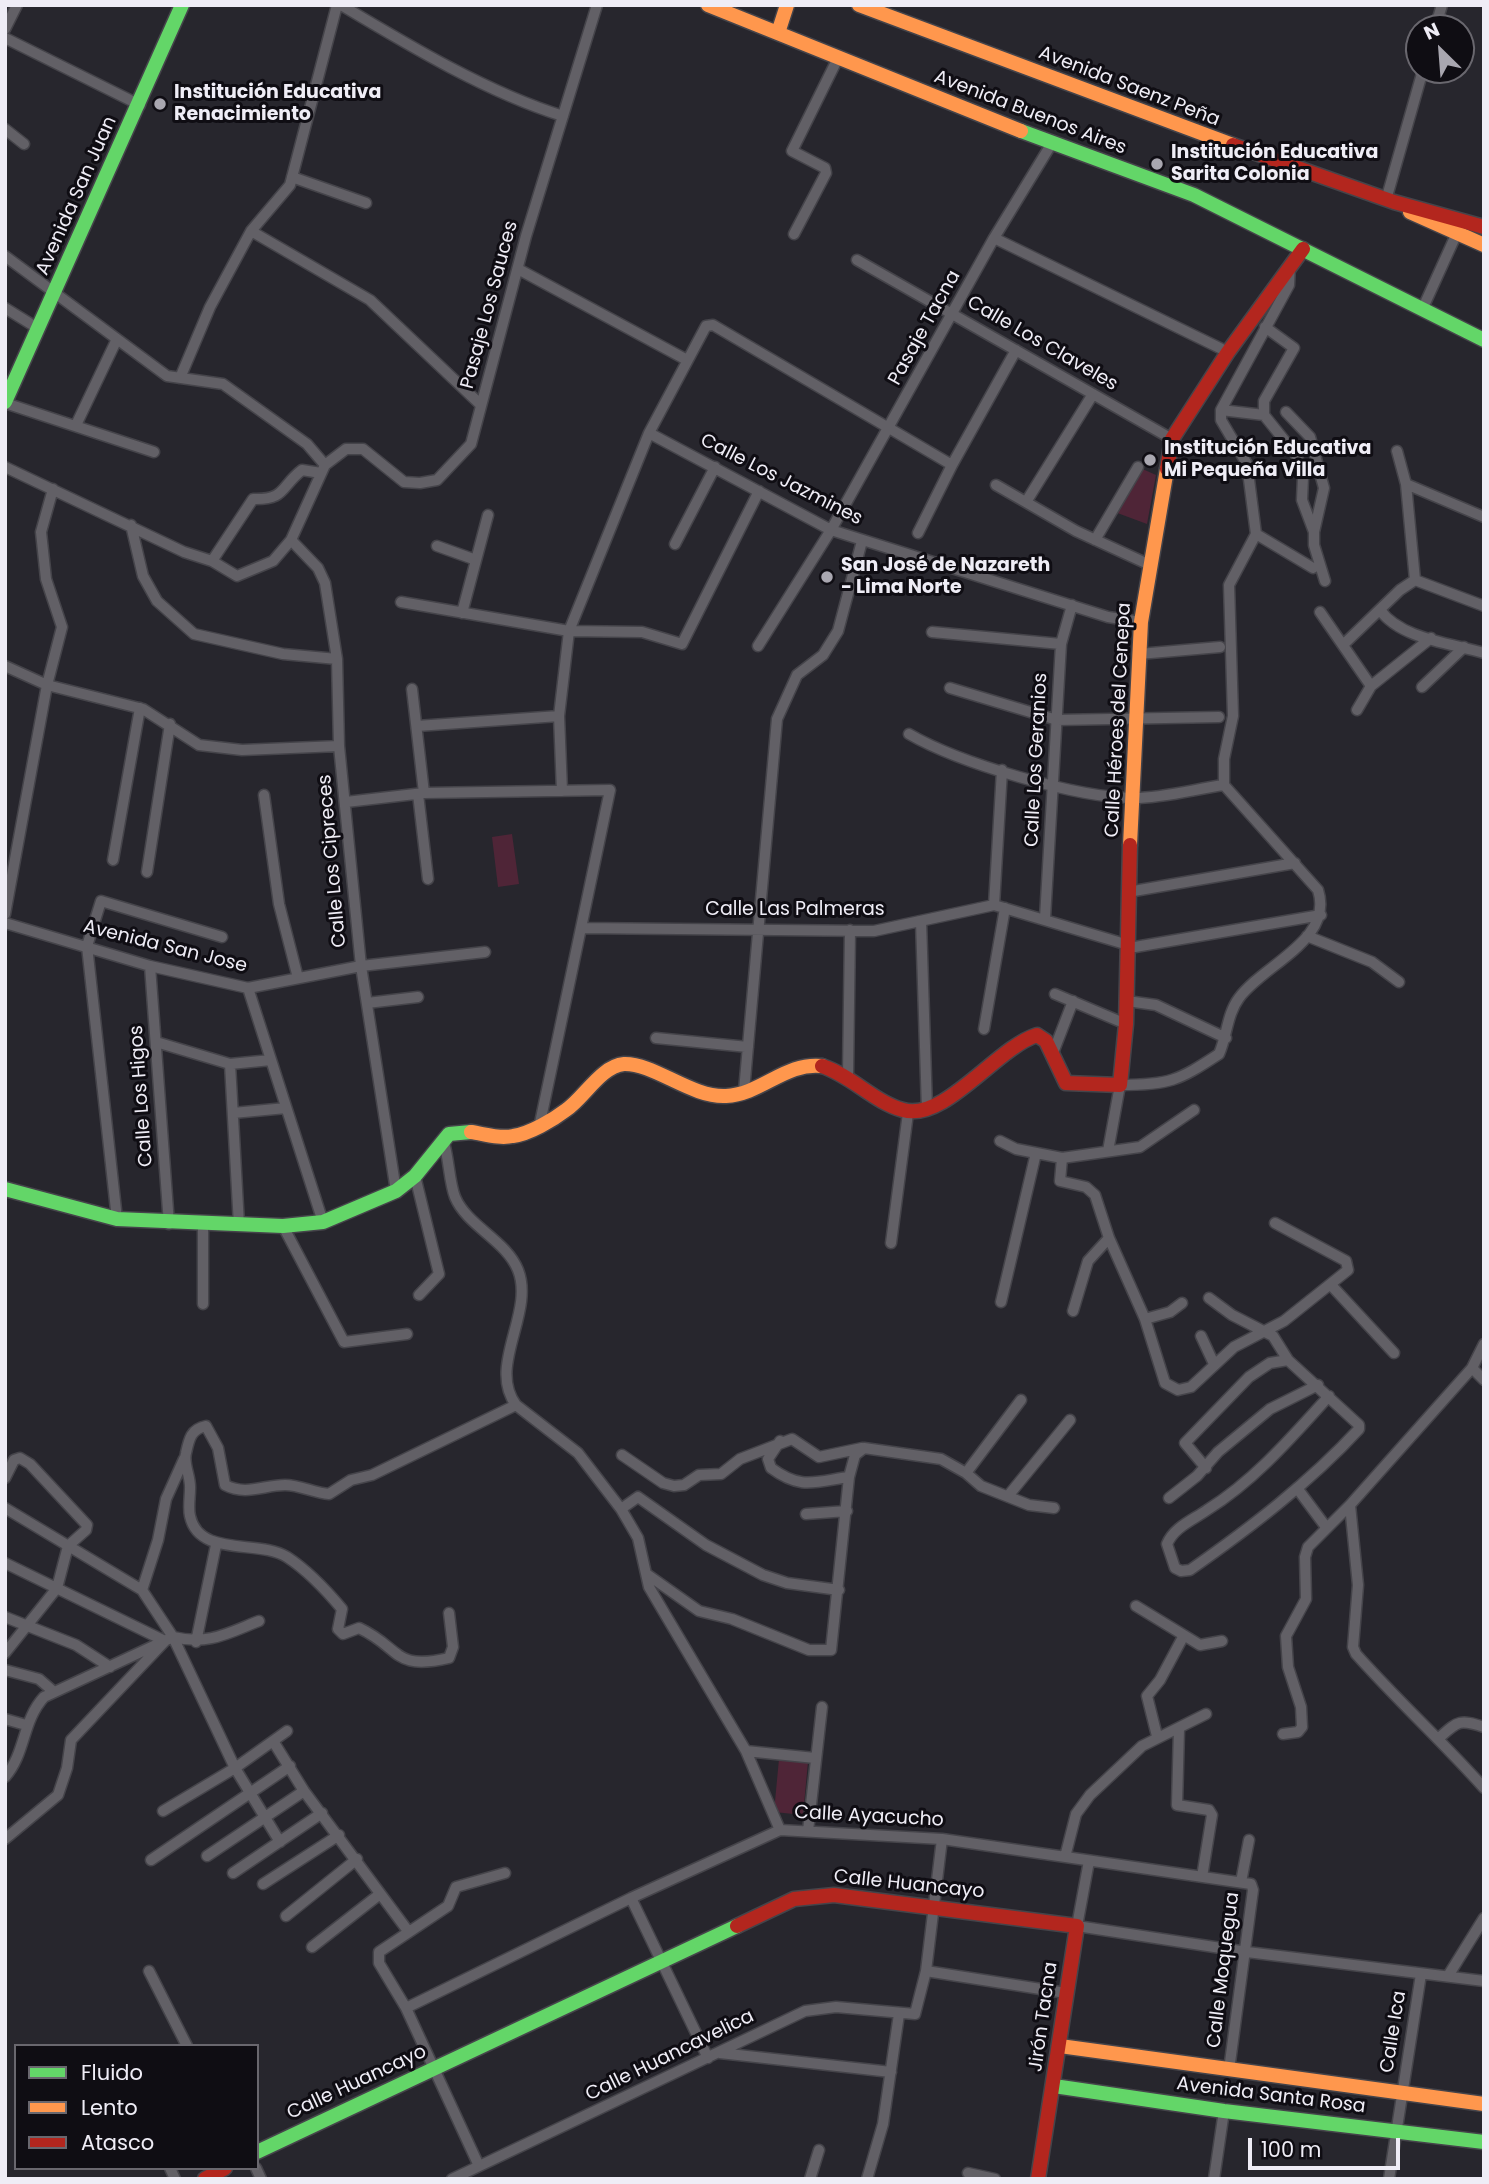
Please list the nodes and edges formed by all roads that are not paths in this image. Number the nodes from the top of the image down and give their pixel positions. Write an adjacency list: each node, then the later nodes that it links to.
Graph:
1 (18, 5): 8 (street)
2 (182, 5): 13 (street, Avenida San Juan)
3 (339, 5): 14 (street); 18 (street)
4 (597, 5): 14 (street, Pasaje Los Sauces)
5 (708, 5): 9 (street, Avenida Buenos Aires)
6 (787, 5): 9 (street)
7 (859, 5): 19 (street, Avenida Saenz Peña)
8 (5, 29)
9 (778, 33): 11 (street, Avenida Buenos Aires)
10 (5, 38): 13 (street)
11 (838, 58): 16 (street, Avenida Buenos Aires); 23 (street)
12 (1419, 84): 19 (street)
13 (140, 105): 32 (street, Avenida San Juan)
14 (562, 116): 31 (street, Pasaje Los Sauces)
15 (5, 130): 17 (street)
16 (1052, 143): 25 (street, Pasaje Tacna); 27 (street, Avenida Buenos Aires)
17 (24, 144)
18 (292, 177): 20 (street); 22 (street)
19 (1386, 200): 21 (street, Avenida Saenz Peña); 24 (street, Avenida Saenz Peña)
20 (366, 203)
21 (1484, 226)
22 (251, 231): 43 (street); 46 (street)
23 (794, 234)
24 (1456, 235): 26 (street, Avenida Saenz Peña); 34 (street)
25 (994, 238): 35 (street, Pasaje Tacna); 41 (street)
26 (1484, 245)
27 (1303, 248): 30 (street, Calle Héroes del Cenepa); 34 (street, Avenida Buenos Aires)
28 (5, 256): 32 (street)
29 (857, 260): 35 (street, Calle Los Claveles)
30 (1290, 265): 36 (street); 41 (street, Calle Héroes del Cenepa)
31 (518, 269): 42 (street); 46 (street, Pasaje Los Sauces)
32 (55, 293): 37 (street, Avenida San Juan); 38 (street)
33 (5, 308): 37 (street)
34 (1422, 310): 39 (street, Avenida Buenos Aires)
35 (953, 313): 40 (street, Calle Los Claveles); 51 (street, Pasaje Tacna)
36 (1265, 327): 47 (street); 49 (street)
37 (39, 329): 45 (street, Avenida San Juan)
38 (117, 339): 43 (street); 50 (street)
39 (1484, 340)
40 (1016, 350): 44 (street, Calle Los Claveles); 56 (street)
41 (1228, 352): 53 (street, Calle Héroes del Cenepa)
42 (687, 360): 51 (street); 52 (street)
43 (180, 378): 60 (street)
44 (1093, 394): 53 (street, Calle Los Claveles); 65 (street)
45 (5, 403): 50 (street)
46 (481, 405): 60 (street, Pasaje Los Sauces)
47 (1221, 410): 49 (street); 72 (street)
48 (1286, 412): 70 (street)
49 (1264, 415): 70 (street)
50 (76, 425): 55 (street)
51 (890, 428): 56 (street); 69 (street, Pasaje Tacna)
52 (649, 433): 58 (street, Calle Los Jazmines); 91 (street)
53 (1172, 439): 80 (street, Calle Héroes del Cenepa)
54 (1397, 450): 61 (street)
55 (154, 453)
56 (952, 465): 71 (street)
57 (5, 467): 63 (street)
58 (715, 467): 64 (street, Calle Los Jazmines); 76 (street)
59 (1138, 467): 74 (street)
60 (323, 469): 73 (street); 79 (street)
61 (1406, 484): 67 (street); 82 (street)
62 (996, 485): 65 (street)
63 (53, 489): 68 (street); 103 (street)
64 (759, 491): 69 (street, Calle Los Jazmines); 91 (street)
65 (1026, 502): 74 (street)
66 (488, 515): 78 (street)
67 (1484, 517)
68 (131, 525): 79 (street); 101 (street)
69 (831, 530): 75 (street, Calle Los Jazmines); 96 (street, Pasaje Tacna)
70 (1314, 532): 83 (street)
71 (918, 533)
72 (1256, 534): 81 (street); 119 (street)
73 (291, 540): 79 (street); 101 (street, Calle Los Cipreces)
74 (1096, 540): 80 (street)
75 (862, 541): 85 (street, Calle Los Jazmines); 137 (street)
76 (675, 544)
77 (438, 546): 78 (street)
78 (476, 560): 89 (street)
79 (212, 561)
80 (1150, 565): 90 (street, Calle Héroes del Cenepa)
81 (1313, 568)
82 (1415, 580): 86 (street); 87 (street)
83 (1325, 581)
84 (401, 602): 89 (street)
85 (1072, 605): 90 (street, Calle Los Jazmines); 94 (street, Calle Los Geranios)
86 (1484, 606)
87 (1380, 610): 93 (street); 95 (street)
88 (1320, 612): 95 (street)
89 (462, 613): 91 (street)
90 (1141, 622): 100 (street, Calle Héroes del Cenepa)
91 (569, 631): 110 (street)
92 (932, 632): 94 (street)
93 (1431, 638): 98 (street); 104 (street)
94 (1060, 644): 112 (street, Calle Los Geranios)
95 (1343, 645): 104 (street)
96 (758, 646)
97 (1220, 647): 100 (street)
98 (1464, 647): 99 (street); 105 (street)
99 (1484, 653)
100 (1139, 654): 113 (street, Calle Héroes del Cenepa)
101 (337, 659): 117 (street, Calle Los Cipreces)
102 (5, 666): 103 (street)
103 (47, 685): 108 (street); 132 (street)
104 (1371, 687): 109 (street)
105 (1422, 687)
106 (950, 688): 112 (street)
107 (412, 689): 115 (street)
108 (140, 708): 114 (street); 126 (street)
109 (1357, 710)
110 (559, 716): 115 (street); 121 (street)
111 (1219, 717): 113 (street)
112 (1057, 720): 113 (street); 120 (street, Calle Los Geranios)
113 (1136, 720): 124 (street, Calle Héroes del Cenepa)
114 (170, 724): 117 (street); 128 (street)
115 (417, 726): 122 (street)
116 (909, 734): 118 (street)
117 (339, 746): 125 (street, Calle Los Cipreces)
118 (1002, 770): 120 (street); 131 (street)
119 (1224, 785): 124 (street); 127 (street)
120 (1053, 786): 124 (street); 134 (street, Calle Los Geranios)
121 (562, 791): 122 (street); 138 (street)
122 (421, 794): 125 (street); 129 (street)
123 (264, 795): 147 (street)
124 (1134, 798): 130 (street, Calle Héroes del Cenepa)
125 (346, 802): 146 (street, Calle Los Cipreces)
126 (113, 860)
127 (1295, 863): 130 (street); 133 (street)
128 (147, 872)
129 (428, 879)
130 (1128, 892): 142 (street, Calle Héroes del Cenepa)
131 (999, 906): 134 (street, Calle Las Palmeras); 135 (street, Calle Las Palmeras); 156 (street)
132 (5, 914)
133 (1321, 915): 140 (street); 142 (street, Calle Las Palmeras)
134 (1045, 918): 142 (street, Calle Las Palmeras)
135 (921, 921): 139 (street, Calle Las Palmeras); 168 (street)
136 (5, 923): 143 (street, Avenida San Jose)
137 (760, 928): 138 (street, Calle Las Palmeras); 139 (street, Calle Las Palmeras); 160 (street)
138 (581, 929): 172 (street)
139 (850, 930): 164 (street)
140 (1307, 936): 148 (street); 158 (street)
141 (222, 937): 143 (street)
142 (1128, 943): 153 (street, Calle Héroes del Cenepa)
143 (87, 946): 145 (street, Avenida San Jose); 181 (street)
144 (485, 953): 146 (street, Avenida San Jose)
145 (150, 966): 149 (street, Avenida San Jose); 159 (street, Calle Los Higos)
146 (361, 966): 147 (street, Avenida San Jose); 154 (street, Calle Los Cipreces)
147 (299, 978): 149 (street, Avenida San Jose)
148 (1399, 982)
149 (248, 988): 162 (street)
150 (1055, 994): 152 (street)
151 (418, 997): 154 (street)
152 (1073, 1001): 155 (street); 161 (street)
153 (1127, 1001): 155 (street, Calle Héroes del Cenepa); 158 (street)
154 (367, 1003): 180 (street, Calle Los Cipreces)
155 (1126, 1024): 165 (street, Calle Héroes del Cenepa)
156 (984, 1029)
157 (656, 1038): 160 (street)
158 (1226, 1038): 165 (street)
159 (156, 1042): 163 (street); 184 (street, Calle Los Higos)
160 (748, 1048): 166 (street)
161 (1053, 1053): 165 (street); 168 (street)
162 (271, 1060): 163 (street); 167 (street)
163 (230, 1064): 170 (street)
164 (848, 1075): 166 (street); 171 (street)
165 (1120, 1085): 175 (street, Calle Héroes del Cenepa)
166 (744, 1091): 172 (street)
167 (286, 1108): 170 (street); 182 (street)
168 (927, 1109): 171 (street)
169 (1194, 1110): 175 (street)
170 (233, 1113): 186 (street)
171 (908, 1113): 189 (street)
172 (540, 1123): 173 (street)
173 (443, 1139): 178 (street); 210 (street)
174 (1000, 1141): 176 (street)
175 (1108, 1151): 177 (street)
176 (1036, 1153): 177 (street); 193 (street)
177 (1062, 1158): 188 (street)
178 (415, 1176): 180 (street); 191 (street)
179 (5, 1189): 181 (street)
180 (396, 1191): 182 (street)
181 (117, 1219): 184 (street)
182 (323, 1222): 187 (street)
183 (1275, 1223): 190 (street)
184 (169, 1224): 185 (street)
185 (204, 1224): 186 (street); 195 (street)
186 (239, 1225): 187 (street)
187 (283, 1226): 199 (street)
188 (1110, 1238): 196 (street); 197 (street)
189 (891, 1243)
190 (1331, 1285): 198 (street); 202 (street)
191 (419, 1295)
192 (1209, 1298): 198 (street)
193 (1001, 1302)
194 (1182, 1303): 197 (street)
195 (203, 1304)
196 (1073, 1311)
197 (1145, 1319): 204 (street)
198 (1261, 1332): 203 (street); 204 (street)
199 (407, 1334)
200 (1201, 1336): 204 (street)
201 (1484, 1344): 205 (street)
202 (1394, 1353)
203 (1288, 1360): 207 (street); 216 (street)
204 (1214, 1364)
205 (1472, 1368): 206 (street); 223 (street)
206 (1484, 1380)
207 (1318, 1385): 208 (street); 216 (street)
208 (1329, 1396): 220 (street); 220 (street)
209 (1021, 1400): 217 (street)
210 (516, 1405): 215 (street); 226 (street)
211 (1070, 1420): 221 (street)
212 (780, 1441): 213 (street); 214 (street); 218 (street)
213 (864, 1448): 217 (street); 218 (street)
214 (622, 1455)
215 (184, 1459): 230 (street); 235 (street)
216 (1206, 1468): 222 (street)
217 (966, 1473): 221 (street)
218 (849, 1477): 227 (street)
219 (5, 1478): 231 (street)
220 (1297, 1488): 229 (street)
221 (1008, 1496): 225 (street)
222 (1169, 1498)
223 (1350, 1504): 229 (street); 259 (street)
224 (5, 1508): 231 (street)
225 (1054, 1508)
226 (621, 1509): 233 (street); 236 (street)
227 (847, 1511): 228 (street); 236 (street)
228 (807, 1514)
229 (1326, 1527): 257 (street)
230 (216, 1545): 238 (street); 245 (street)
231 (68, 1546): 234 (street); 235 (street)
232 (5, 1563): 234 (street)
233 (648, 1575): 236 (street); 261 (street)
234 (57, 1588): 241 (street); 243 (street)
235 (142, 1590): 243 (street)
236 (839, 1590)
237 (1136, 1606): 242 (street)
238 (449, 1613)
239 (5, 1617): 241 (street)
240 (259, 1621): 245 (street)
241 (27, 1627): 246 (street); 247 (street)
242 (1183, 1637): 244 (street); 258 (street)
243 (169, 1639): 245 (street); 247 (street); 264 (street); 275 (street)
244 (1222, 1641)
245 (195, 1642)
246 (5, 1653)
247 (110, 1667): 249 (street)
248 (5, 1670): 249 (street)
249 (54, 1692): 253 (street)
250 (822, 1707): 262 (street)
251 (1206, 1714): 255 (street)
252 (5, 1718): 253 (street)
253 (26, 1726): 265 (street)
254 (1484, 1727): 259 (street)
255 (1179, 1729): 258 (street); 286 (street)
256 (287, 1731): 260 (street)
257 (1283, 1734)
258 (1157, 1736): 280 (street)
259 (1439, 1738): 266 (street)
260 (273, 1741): 263 (street); 264 (street)
261 (746, 1751): 262 (street); 272 (street)
262 (815, 1758): 273 (street)
263 (290, 1766): 267 (street); 268 (street)
264 (235, 1768): 268 (street); 269 (street)
265 (5, 1777)
266 (1484, 1788)
267 (304, 1791): 270 (street); 271 (street)
268 (249, 1793): 271 (street); 282 (street)
269 (163, 1811)
270 (322, 1813): 274 (street); 278 (street)
271 (263, 1818): 278 (street); 279 (street)
272 (780, 1830): 273 (street, Calle Ayacucho); 290 (street, Calle Ayacucho)
273 (808, 1831): 276 (street, Calle Ayacucho)
274 (339, 1835): 281 (street); 288 (street)
275 (5, 1839)
276 (942, 1839): 280 (street, Calle Ayacucho); 291 (street)
277 (1249, 1840): 287 (street)
278 (280, 1842): 284 (street)
279 (206, 1856)
280 (1065, 1857): 283 (street, Calle Ayacucho)
281 (357, 1859): 289 (street); 292 (street)
282 (151, 1860)
283 (1089, 1861): 286 (street, Calle Ayacucho); 294 (street, Jirón Tacna)
284 (233, 1873)
285 (505, 1873): 295 (street)
286 (1202, 1877): 287 (street, Calle Ayacucho)
287 (1241, 1882): 297 (street, Calle Moquegua)
288 (263, 1884)
289 (380, 1894): 295 (street); 296 (street)
290 (631, 1898): 298 (street); 305 (street, Calle Ayacucho)
291 (934, 1906): 294 (street, Calle Huancayo); 298 (street, Calle Huancayo); 300 (street)
292 (286, 1916)
293 (1484, 1918): 302 (street)
294 (1077, 1926): 297 (street, Calle Huancayo); 304 (street, Jirón Tacna)
295 (408, 1931): 305 (street)
296 (312, 1947)
297 (1247, 1952): 301 (street, Calle Huancayo); 312 (street, Calle Moquegua)
298 (661, 1959): 310 (street); 311 (street, Calle Huancayo)
299 (149, 1971): 307 (street)
300 (926, 1971): 304 (street); 306 (street, Calle Huancavelica)
301 (1421, 1974): 302 (street, Calle Huancayo); 315 (street, Calle Ica)
302 (1448, 1976): 303 (street, Calle Huancayo)
303 (1484, 1981)
304 (1066, 1993): 308 (street, Jirón Tacna)
305 (406, 2008): 311 (street)
306 (899, 2014): 309 (street, Calle Huancavelica); 313 (street)
307 (186, 2044)
308 (1060, 2046): 312 (street, Avenida Santa Rosa); 314 (street, Jirón Tacna)
309 (720, 2053): 310 (street, Calle Huancavelica); 313 (street)
310 (708, 2059): 322 (street, Calle Huancavelica)
311 (435, 2068): 321 (street, Calle Huancayo); 322 (street)
312 (1229, 2070): 315 (street, Avenida Santa Rosa)
313 (891, 2072): 328 (street)
314 (1054, 2086): 317 (street, Avenida Santa Rosa); 330 (street, Jirón Tacna)
315 (1402, 2092): 316 (street, Avenida Santa Rosa); 318 (street, Calle Ica)
316 (1484, 2104)
317 (1224, 2111): 318 (street, Avenida Santa Rosa); 331 (street)
318 (1396, 2131): 319 (street, Avenida Santa Rosa); 332 (street, Calle Ica)
319 (1484, 2143)
320 (819, 2150): 327 (street)
321 (259, 2151)
322 (479, 2166): 326 (street, Calle Huancavelica)
323 (221, 2170): 325 (street)
324 (968, 2173): 329 (street)
325 (205, 2179)
326 (452, 2179)
327 (810, 2179)
328 (867, 2179)
329 (995, 2179)
330 (1038, 2179)
331 (1214, 2179)
332 (1389, 2179)

